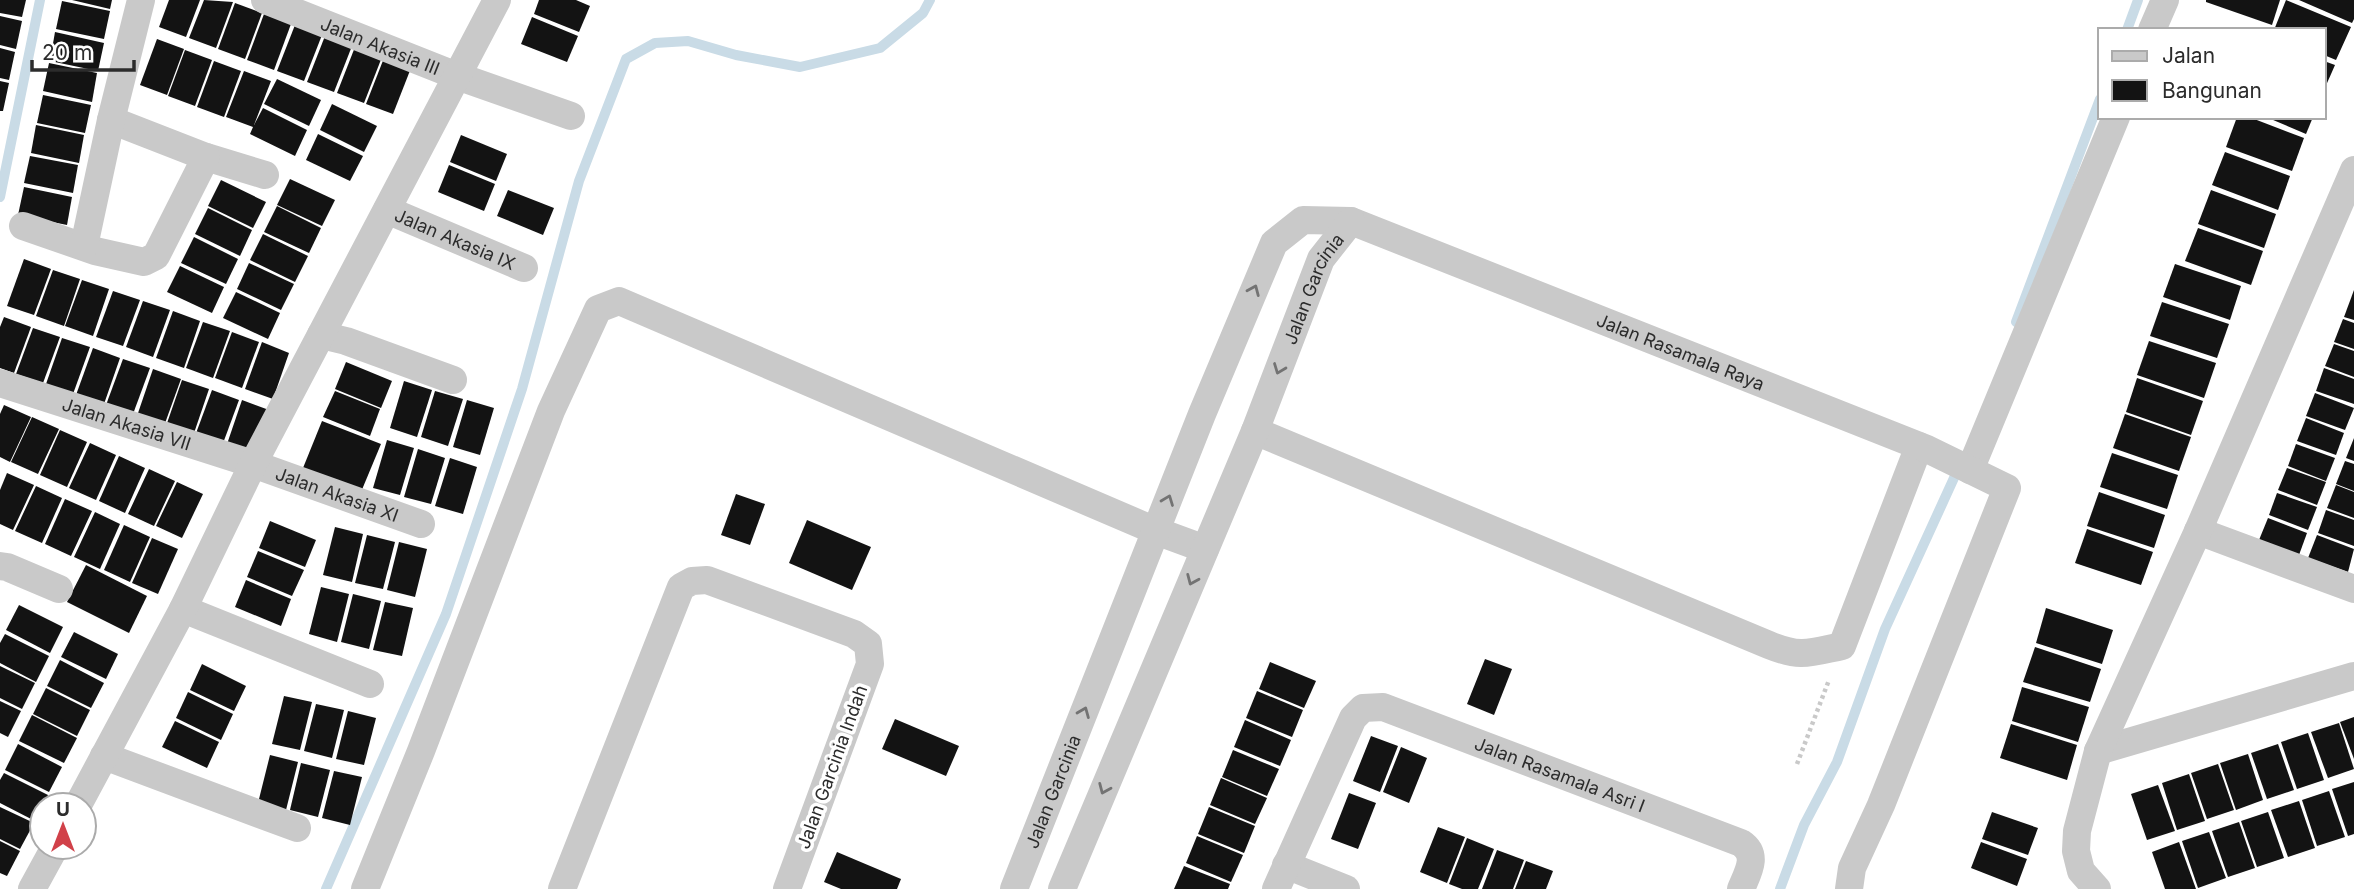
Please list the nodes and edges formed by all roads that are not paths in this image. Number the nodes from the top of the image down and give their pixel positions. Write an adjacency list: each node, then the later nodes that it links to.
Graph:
1 (141, 0): 9 (street)
2 (265, 0): 6 (street, Jalan Akasia III)
3 (497, 0): 6 (street)
4 (2165, 0): 5 (street)
5 (2153, 28)
6 (457, 76): 7 (street, Jalan Akasia III); 13 (street)
7 (571, 116)
8 (2115, 119): 24 (street)
9 (111, 120): 10 (street); 16 (street)
10 (206, 157): 12 (street); 16 (street)
11 (2354, 170): 27 (street)
12 (265, 175)
13 (387, 210): 17 (street, Jalan Akasia IX); 18 (street)
14 (1351, 221): 21 (street, Jalan Garcinia, one-way to 21); 22 (street, Jalan Rasamala Raya); 26 (street, Jalan Garcinia, one-way to 14)
15 (23, 226): 16 (street)
16 (84, 246)
17 (524, 268)
18 (321, 334): 19 (street); 23 (street)
19 (453, 380)
20 (0, 383): 23 (street, Jalan Akasia VII)
21 (1255, 431): 22 (street); 28 (street, Jalan Garcinia)
22 (1923, 448): 24 (street, Jalan Rasamala Raya)
23 (253, 464): 25 (street, Jalan Akasia XI); 32 (street)
24 (1966, 468): 49 (street, Jalan Rasamala Raya)
25 (421, 524)
26 (1156, 531): 28 (street); 42 (street); 45 (street, Jalan Garcinia, one-way to 26)
27 (2198, 531): 31 (street); 35 (street)
28 (1205, 549): 46 (street, Jalan Garcinia, one-way to 46)
29 (0, 566): 30 (street)
30 (59, 589)
31 (2354, 589)
32 (183, 609): 34 (street); 36 (street)
33 (2354, 676): 35 (street)
34 (369, 684)
35 (2098, 751): 50 (street)
36 (104, 757): 37 (street); 38 (street)
37 (86, 791)
38 (297, 828)
39 (47, 861): 41 (street)
40 (1281, 877): 47 (street); 48 (street, Jalan Rasamala Asri I)
41 (32, 889)
42 (365, 889)
43 (562, 889): 44 (street, Jalan Garcinia Indah)
44 (787, 889)
45 (1014, 889)
46 (1062, 889)
47 (1346, 889)
48 (1741, 889)
49 (1849, 889)
50 (2097, 889)

